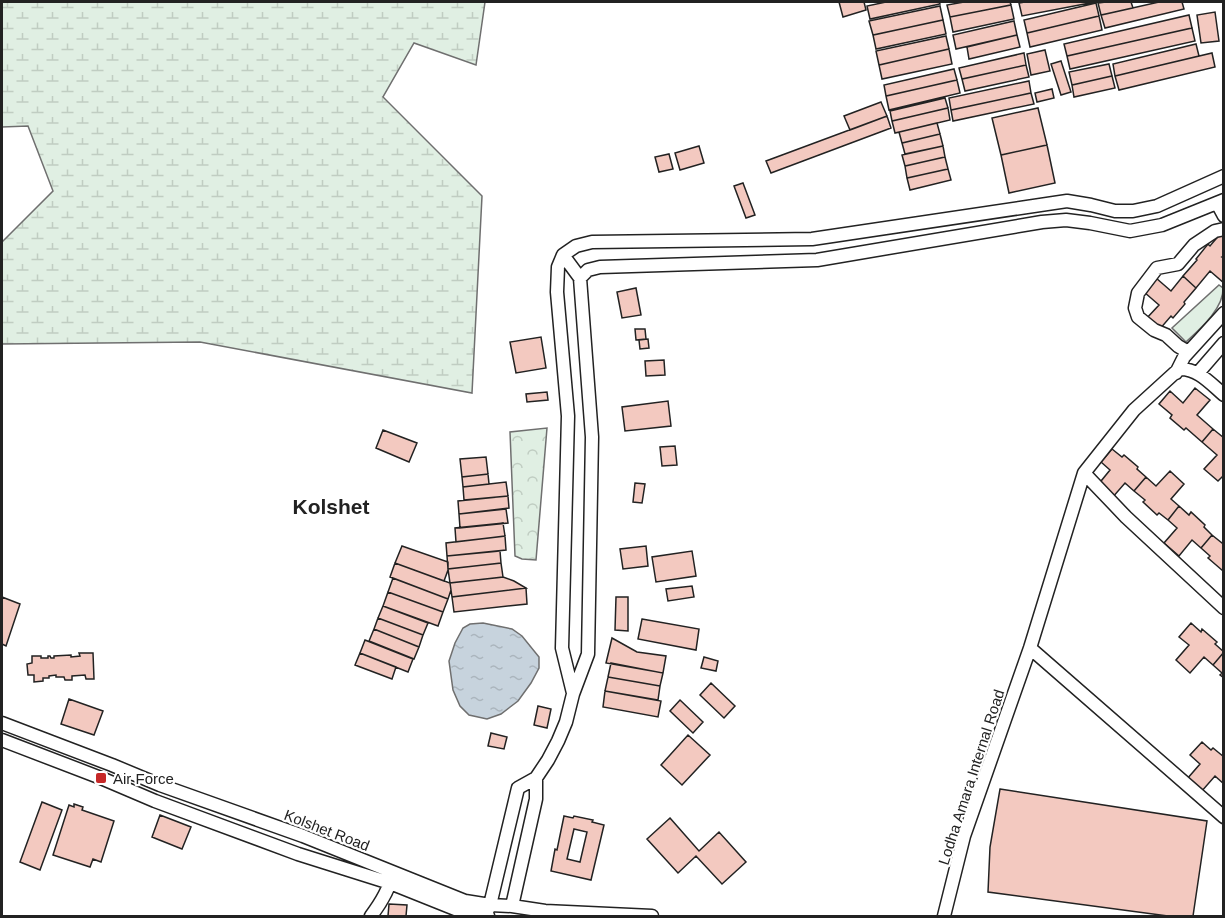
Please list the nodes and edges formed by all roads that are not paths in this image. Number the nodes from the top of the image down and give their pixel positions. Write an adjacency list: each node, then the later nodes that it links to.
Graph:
1 (1224, 176): 2 (street)
2 (1207, 182): 3 (street); 4 (street)
3 (1221, 199): 5 (street); 6 (street)
4 (1042, 205): 6 (street); 8 (street)
5 (1224, 216)
6 (1042, 222): 10 (street)
7 (1224, 229): 14 (street)
8 (790, 239): 9 (street); 10 (street)
9 (563, 255): 11 (street); 19 (street)
10 (795, 261): 11 (street)
11 (580, 278): 18 (street)
12 (1224, 313): 14 (street, Lodha Amara Internal Road)
13 (1224, 343): 16 (street)
14 (1188, 352): 15 (street, Lodha Amara Internal Road)
15 (1176, 373): 16 (street); 20 (street, Lodha Amara Internal Road)
16 (1198, 373): 17 (street)
17 (1224, 395)
18 (589, 403): 19 (street); 23 (street)
19 (567, 404): 23 (street)
20 (1084, 473): 21 (street); 22 (street, Lodha Amara Internal Road)
21 (1224, 608)
22 (1030, 648): 29 (street); 36 (street, Lodha Amara Internal Road)
23 (573, 694): 26 (street)
24 (2, 723): 27 (street, Kolshet Road)
25 (2, 740): 28 (street, Kolshet Road)
26 (536, 778): 31 (street); 32 (street)
27 (160, 785): 28 (street); 30 (street, Kolshet Road)
28 (155, 801): 30 (street, Kolshet Road)
29 (1224, 817)
30 (392, 877): 32 (street, Kolshet Road); 33 (street)
31 (512, 906): 32 (street, Kolshet Road); 34 (street, Kolshet Road)
32 (487, 914)
33 (371, 916)
34 (646, 916): 35 (street, Kolshet Road)
35 (652, 916)
36 (944, 916)

